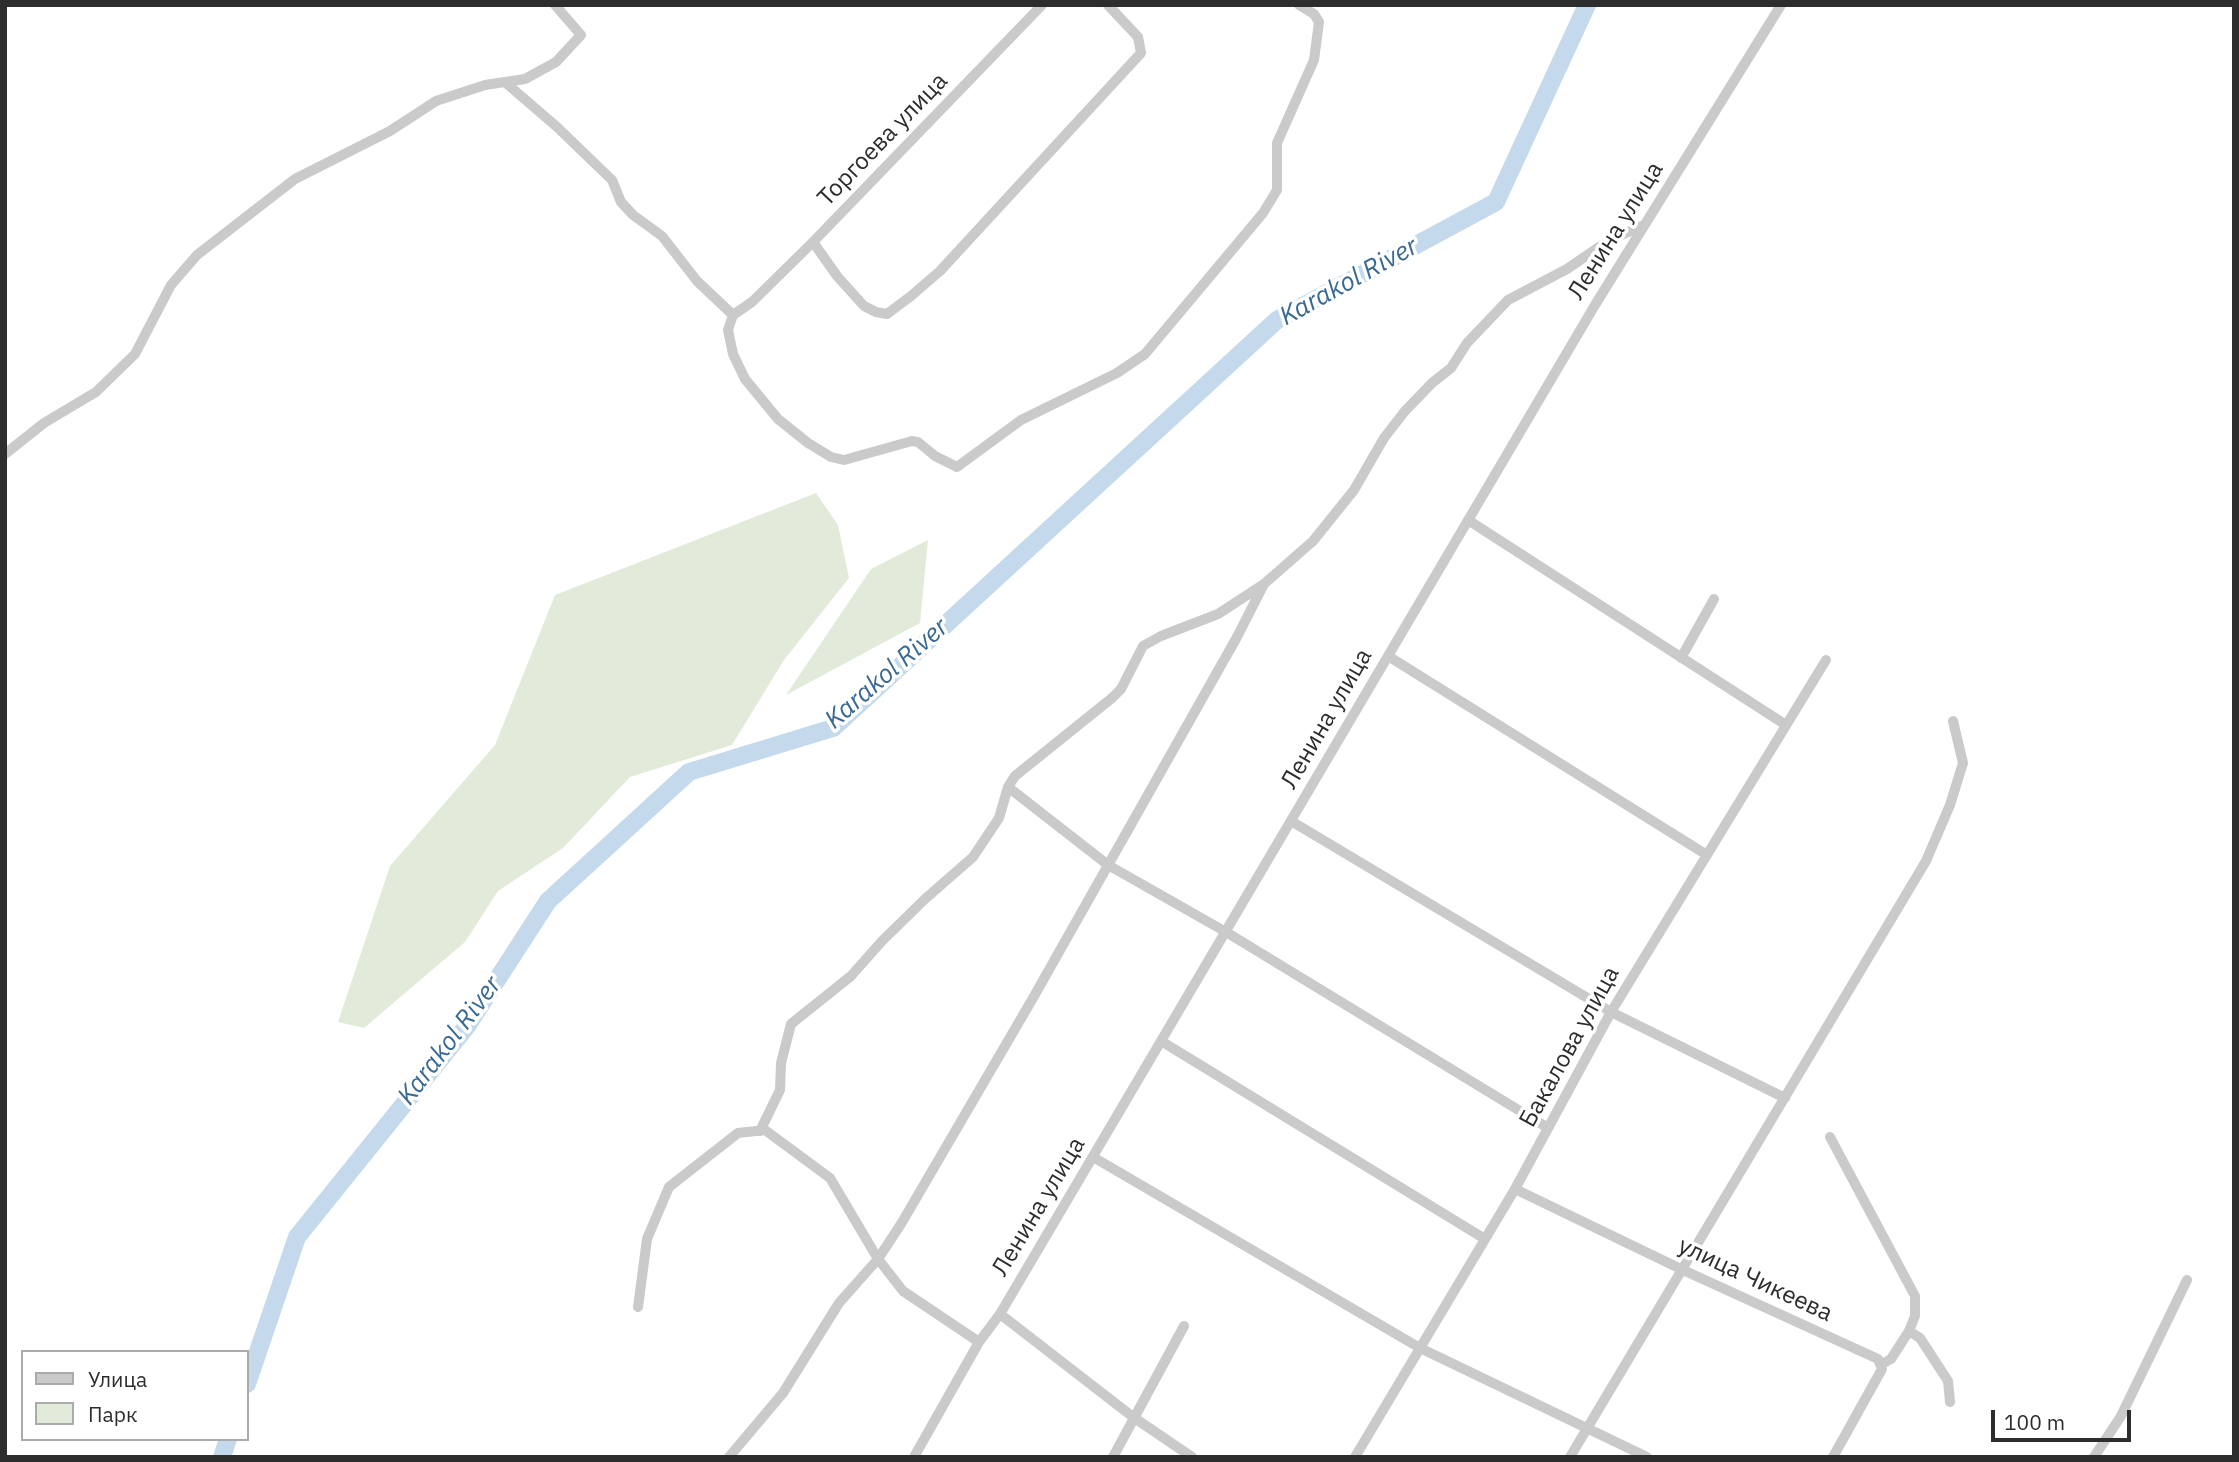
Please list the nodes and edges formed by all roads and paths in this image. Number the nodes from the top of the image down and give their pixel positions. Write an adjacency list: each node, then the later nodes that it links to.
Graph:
1 (555, 5): 6 (street)
2 (1042, 5): 8 (street, Торгоева улица)
3 (1108, 5): 8 (street)
4 (1299, 5): 9 (street)
5 (1782, 5): 7 (street, Ленина улица)
6 (506, 83): 9 (street); 10 (street)
7 (1645, 225): 11 (street, Ленина улица); 12 (street)
8 (813, 242): 9 (street, Торгоева улица)
9 (733, 315)
10 (5, 454)
11 (1468, 520): 14 (street, Ленина улица); 15 (street)
12 (1264, 584): 19 (street); 22 (street)
13 (1714, 599): 15 (street)
14 (1388, 656): 20 (street, Ленина улица); 21 (street)
15 (1681, 658): 18 (street)
16 (1826, 660): 18 (street, Бакалова улица)
17 (1953, 721): 26 (street)
18 (1786, 725): 21 (street, Бакалова улица)
19 (1007, 787): 22 (street); 28 (street)
20 (1291, 821): 23 (street, Ленина улица); 24 (street)
21 (1707, 855): 24 (street, Бакалова улица)
22 (1108, 865): 23 (street); 33 (street)
23 (1226, 932): 25 (street, Ленина улица); 27 (street)
24 (1611, 1012): 26 (street); 27 (street, Бакалова улица)
25 (1161, 1041): 30 (street, Ленина улица); 32 (street)
26 (1785, 1098): 34 (street)
27 (1548, 1128): 31 (street, Бакалова улица)
28 (760, 1131): 33 (street); 36 (street)
29 (1830, 1137): 39 (street)
30 (1093, 1157): 37 (street, Ленина улица); 41 (street)
31 (1515, 1189): 32 (street, Бакалова улица); 34 (street, улица Чикеева)
32 (1485, 1239): 41 (street, Бакалова улица)
33 (878, 1259): 40 (street); 46 (street)
34 (1682, 1270): 42 (street, улица Чикеева); 45 (street)
35 (2188, 1280): 54 (street)
36 (638, 1307)
37 (1000, 1314): 40 (street, Ленина улица); 44 (street)
38 (1184, 1326): 44 (street)
39 (1909, 1331): 42 (street); 43 (street)
40 (979, 1342): 47 (street, Ленина улица)
41 (1420, 1348): 45 (street); 50 (street, Бакалова улица)
42 (1882, 1364): 53 (street)
43 (1950, 1402)
44 (1133, 1418): 48 (street); 49 (street)
45 (1587, 1428): 51 (street); 52 (street)
46 (729, 1457)
47 (914, 1457)
48 (1113, 1457)
49 (1192, 1457)
50 (1355, 1457)
51 (1570, 1457)
52 (1647, 1457)
53 (1833, 1457)
54 (2094, 1457)

